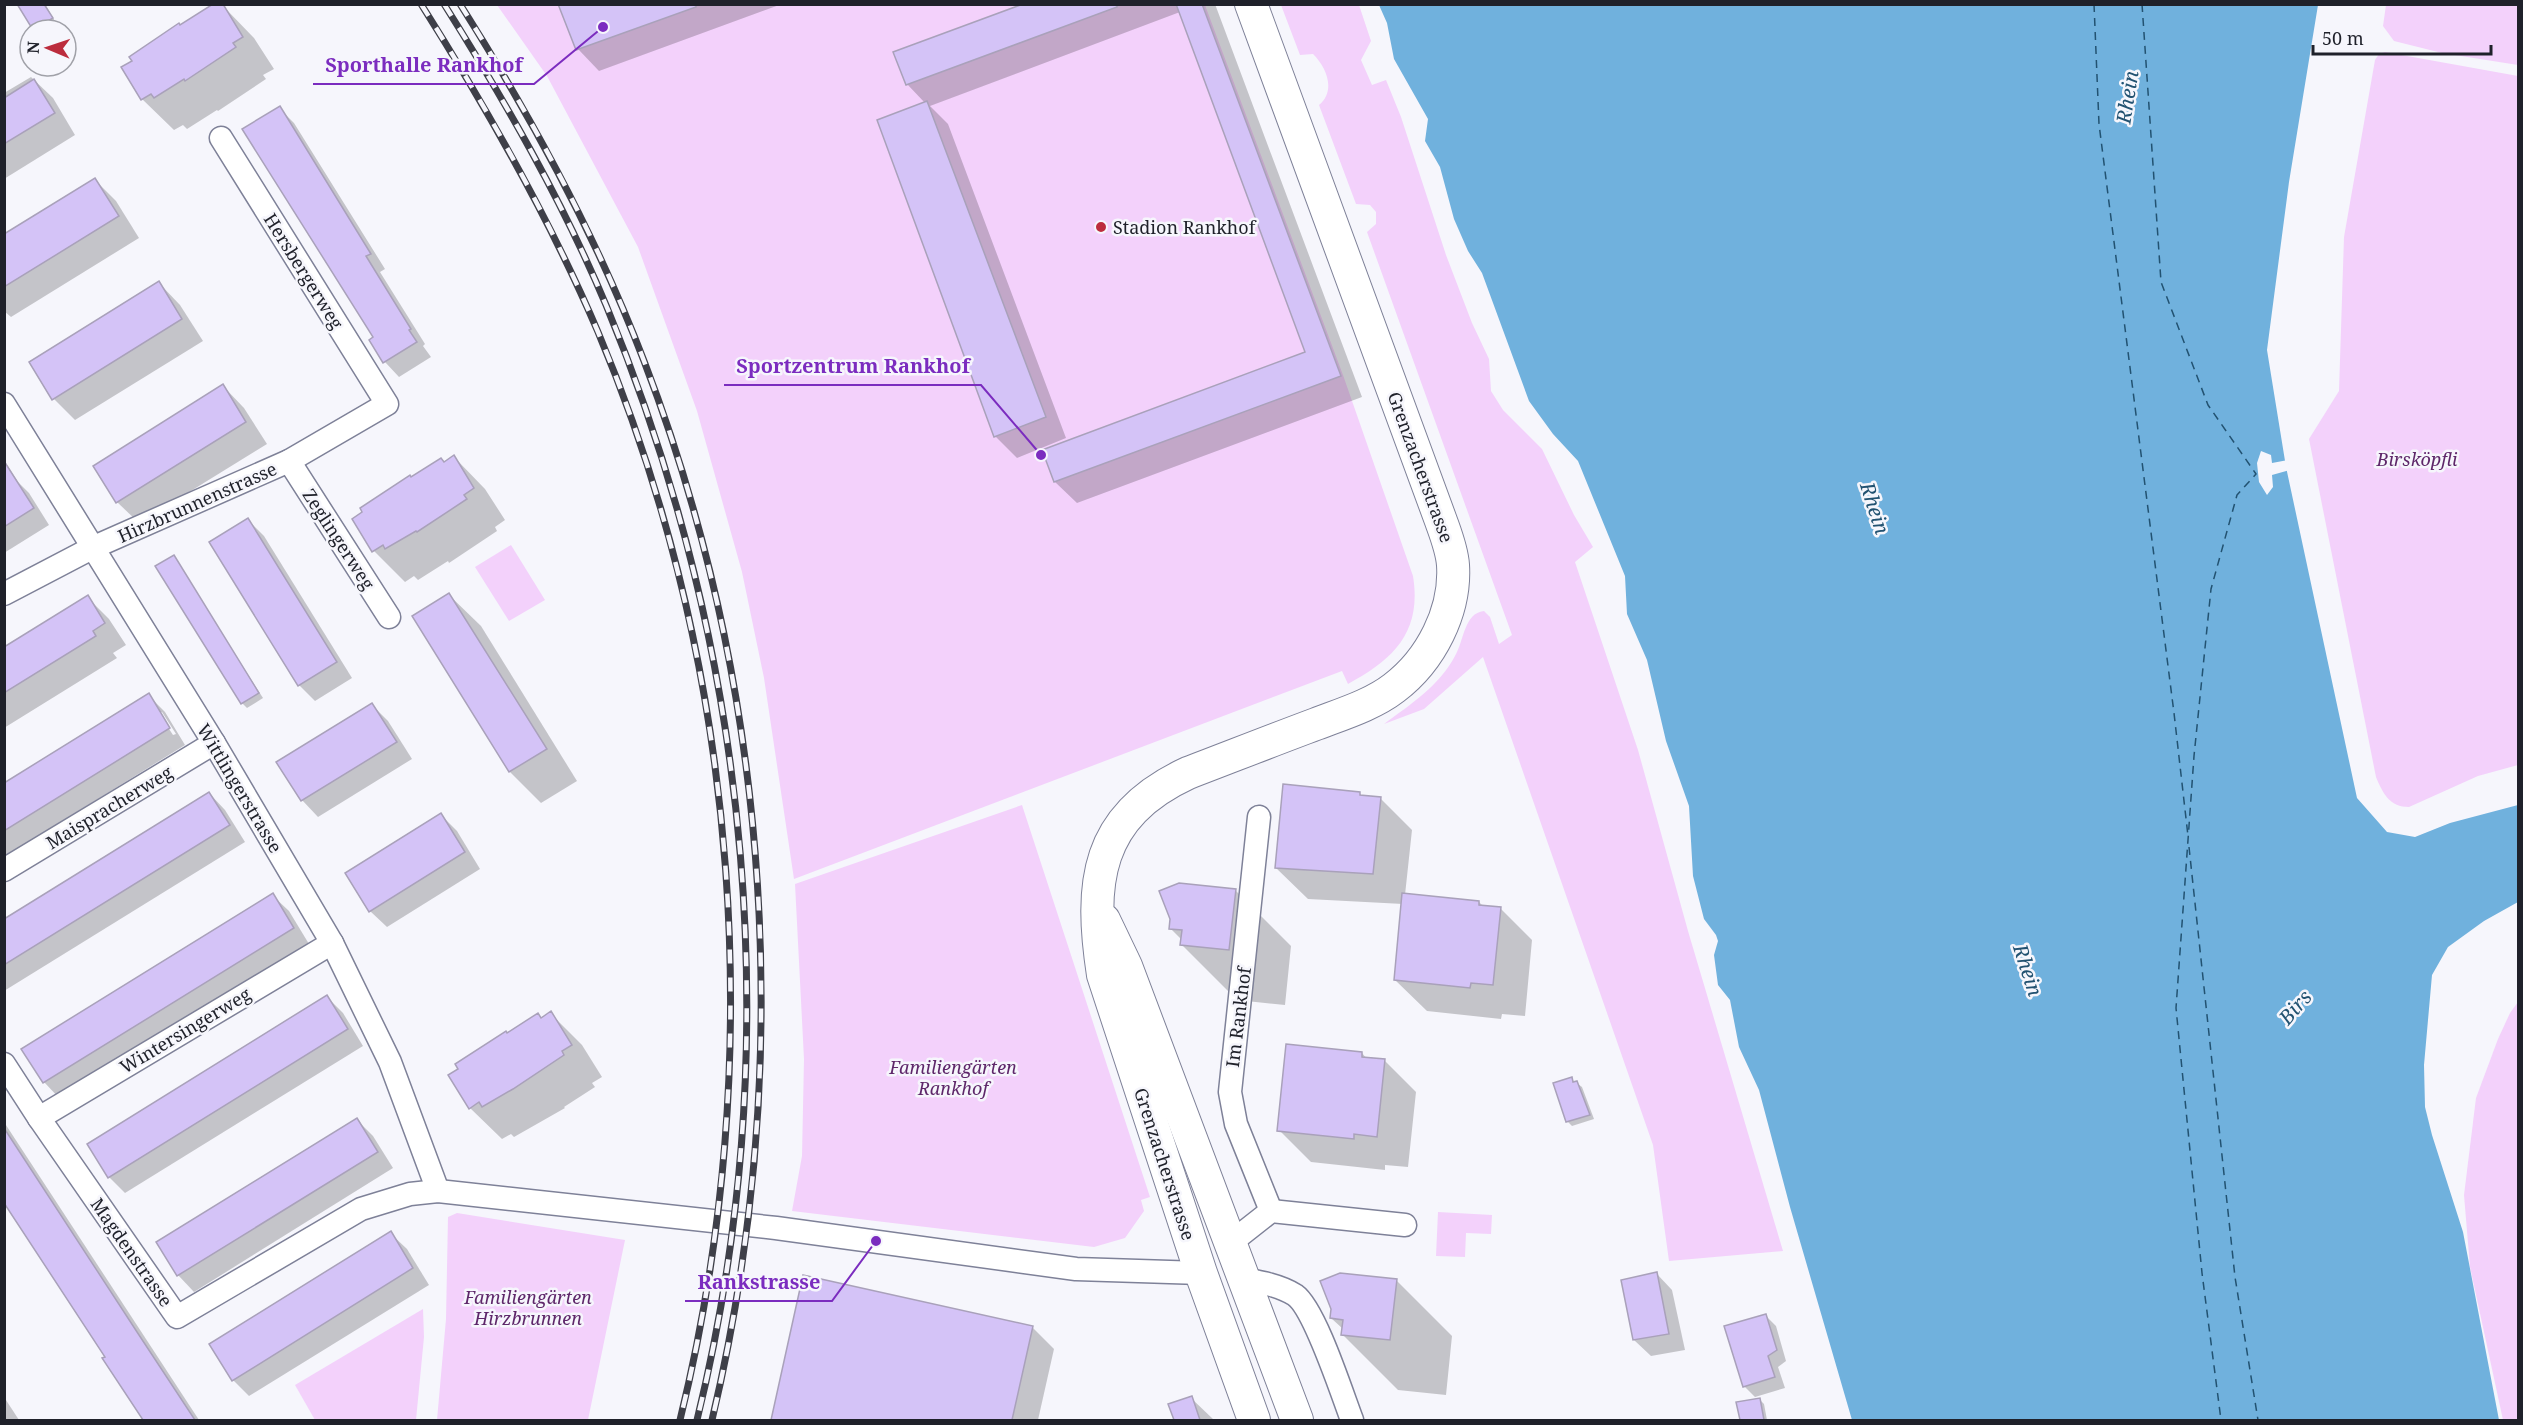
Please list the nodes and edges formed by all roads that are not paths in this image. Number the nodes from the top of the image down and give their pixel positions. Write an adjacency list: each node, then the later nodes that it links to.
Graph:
1 (1251, 4): 12 (main road, Grenzacherstrasse)
2 (221, 138): 4 (street, Hersbergerweg)
3 (4, 404): 6 (street, Wittlingerstrasse)
4 (387, 404): 5 (street, Hirzbrunnenstrasse)
5 (289, 461): 6 (street, Hirzbrunnenstrasse); 8 (street, Zeglingerweg)
6 (92, 548): 7 (street, Hirzbrunnenstrasse); 9 (street, Wittlingerstrasse)
7 (4, 594)
8 (389, 617)
9 (214, 743): 11 (street, Maispracherweg); 13 (street, Wittlingerstrasse)
10 (1259, 817): 17 (street, Im Rankhof)
11 (4, 870)
12 (1096, 903): 19 (main road, Grenzacherstrasse); 20 (main road, Grenzacherstrasse)
13 (332, 943): 15 (street, Wintersingerweg); 16 (street, Wittlingerstrasse)
14 (4, 1064): 15 (street, Magdenstrasse)
15 (39, 1118): 16 (street, Magdenstrasse)
16 (438, 1191): 20 (street)
17 (1271, 1210): 18 (street); 19 (street)
18 (1405, 1225)
19 (1229, 1244): 20 (main road); 21 (main road, Grenzacherstrasse)
20 (1201, 1273): 21 (main road); 22 (main road, Grenzacherstrasse)
21 (1242, 1279): 23 (main road, Grenzacherstrasse); 24 (street)
22 (1254, 1420)
23 (1297, 1420)
24 (1352, 1420)

